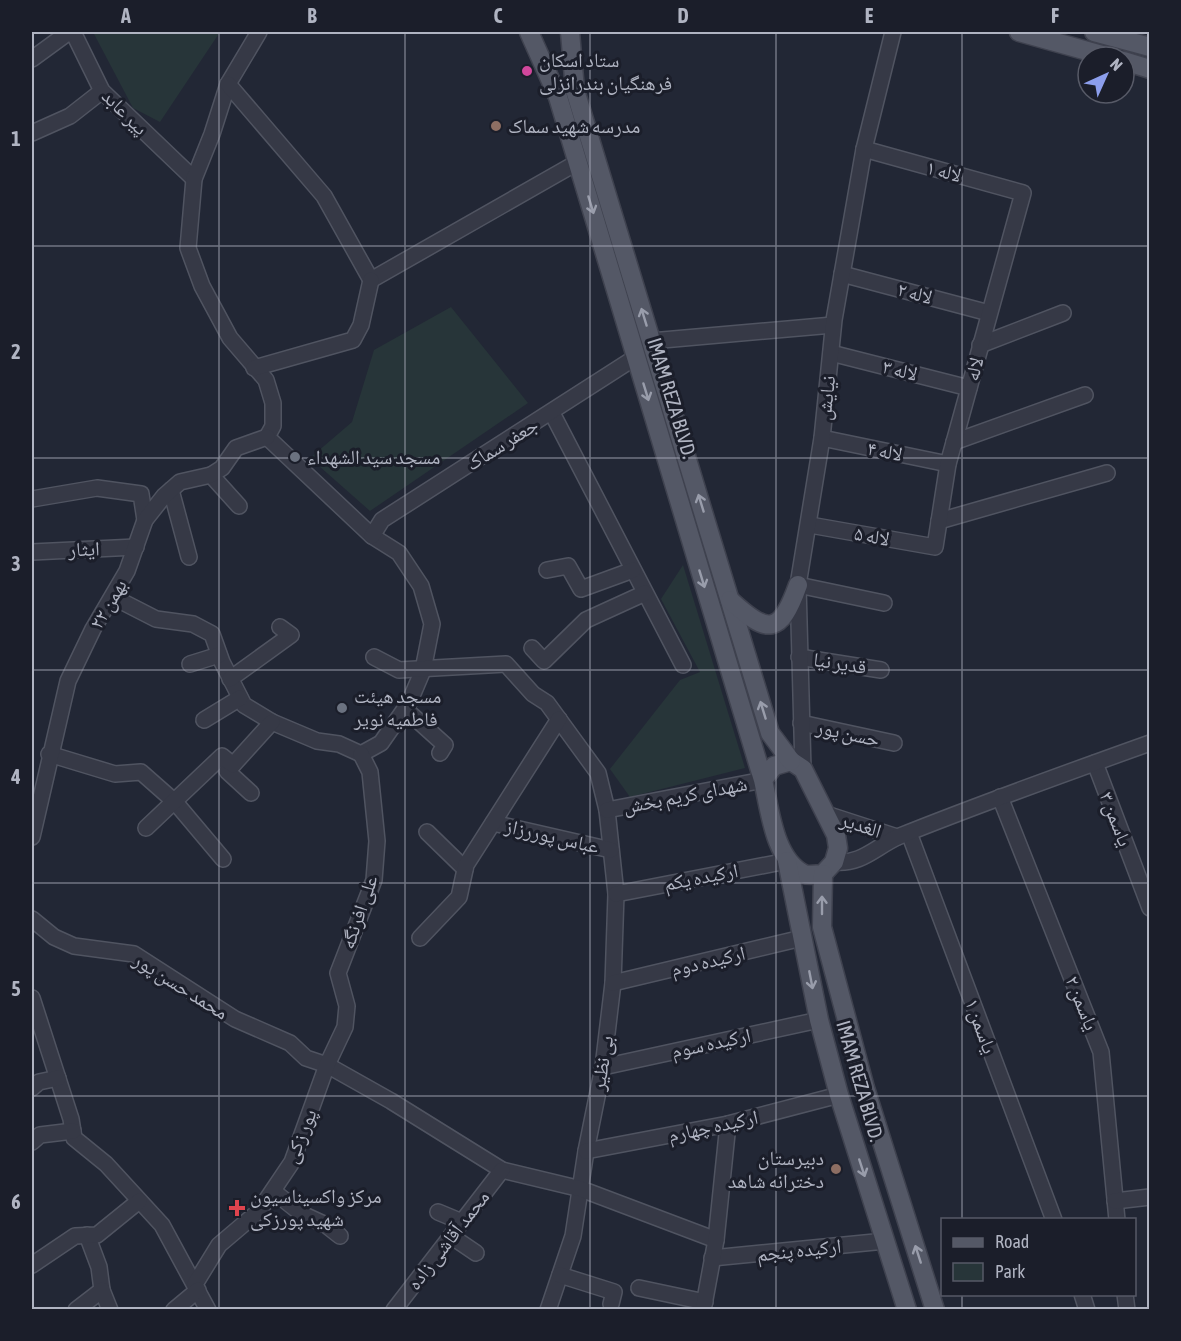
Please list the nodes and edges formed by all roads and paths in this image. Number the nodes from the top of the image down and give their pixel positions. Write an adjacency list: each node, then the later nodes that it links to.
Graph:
1 (71, 32): 10 (street); 12 (street, پیر عابد)
2 (259, 32): 11 (street)
3 (529, 32): 15 (main road, IMAM REZA BLVD.)
4 (570, 32): 23 (main road, IMAM REZA BLVD., one-way to 4)
5 (893, 32): 14 (street, نیایش)
6 (1019, 32): 9 (main road)
7 (1094, 32): 8 (main road)
8 (1149, 47)
9 (1076, 48)
10 (32, 59)
11 (228, 84): 16 (street); 19 (street)
12 (102, 91): 13 (street); 16 (street, پیر عابد)
13 (32, 133)
14 (864, 149): 17 (street, لاله ۱); 18 (street, نیایش)
15 (578, 162): 19 (street); 26 (main road, IMAM REZA BLVD., one-way to 26)
16 (194, 179): 27 (street)
17 (1023, 193): 20 (street, لاله)
18 (842, 274): 20 (street, لاله ۲); 22 (street, نیایش)
19 (371, 280): 27 (street)
20 (989, 313): 24 (street, لاله)
21 (1063, 313): 24 (street)
22 (833, 325): 23 (street); 25 (street, نیایش)
23 (651, 341): 53 (main road, IMAM REZA BLVD., one-way to 23)
24 (980, 345): 28 (street, لاله)
25 (831, 353): 28 (street, لاله ۳); 32 (street, نیایش)
26 (636, 357): 30 (street, جعفر سماک); 79 (main road, IMAM REZA BLVD., one-way to 79)
27 (254, 368): 31 (street)
28 (969, 388): 33 (street, لاله)
29 (1085, 395): 33 (street)
30 (552, 413): 43 (street, جعفر سماک); 49 (street)
31 (267, 437): 36 (street); 43 (street)
32 (822, 438): 34 (street, لاله ۴); 42 (street, نیایش)
33 (954, 442): 34 (street, لاله)
34 (948, 464): 41 (street, لاله)
35 (1107, 473): 41 (street)
36 (211, 475): 37 (street, ۲۲ بهمن); 39 (street)
37 (171, 490): 40 (street, ۲۲ بهمن); 47 (street)
38 (32, 499): 40 (street)
39 (239, 506)
40 (146, 520): 44 (street, ۲۲ بهمن)
41 (939, 521): 45 (street, لاله)
42 (810, 525): 45 (street, لاله ۵); 50 (street, نیایش)
43 (372, 536): 62 (street)
44 (136, 547): 46 (street, ایثار); 52 (street, ۲۲ بهمن)
45 (935, 547)
46 (32, 552)
47 (189, 557)
48 (547, 570): 49 (street)
49 (633, 570): 51 (street)
50 (798, 585): 53 (main road); 54 (street); 59 (street, نیایش)
51 (645, 593): 56 (street); 61 (street)
52 (113, 597): 57 (street); 74 (street, ۲۲ بهمن)
53 (730, 600): 78 (main road, IMAM REZA BLVD., one-way to 53)
54 (884, 603)
55 (280, 627): 64 (street)
56 (531, 648)
57 (219, 655): 60 (street); 64 (street)
58 (374, 657): 62 (street)
59 (799, 657): 63 (street, قدیر نیا); 70 (street, نیایش)
60 (190, 664)
61 (683, 665)
62 (423, 670): 66 (street); 67 (street, بی نظیر)
63 (881, 670)
64 (230, 680): 65 (street)
65 (240, 698): 68 (street); 69 (street)
66 (405, 709): 73 (street); 75 (street)
67 (559, 719): 83 (street, بی نظیر); 85 (street)
68 (204, 720)
69 (272, 722): 75 (street); 77 (street)
70 (801, 723): 71 (street, حسن پور); 78 (street, نیایش)
71 (894, 743)
72 (1149, 743): 76 (street)
73 (440, 753)
74 (49, 754): 82 (street); 89 (street, ۲۲ بهمن)
75 (361, 754): 104 (street, علی افرنگه)
76 (1095, 763): 81 (street); 97 (street, یاسمن ۳)
77 (233, 765): 80 (street); 82 (street)
78 (797, 765): 79 (main road); 84 (main road, IMAM REZA BLVD.)
79 (763, 780): 83 (street, شهدای کریم بخش); 92 (main road, IMAM REZA BLVD.)
80 (251, 793)
81 (1000, 797): 88 (street); 118 (street, یاسمن ۲)
82 (175, 802): 86 (street); 91 (street)
83 (607, 810): 90 (street, بی نظیر)
84 (826, 814): 88 (street, الغدیر); 93 (main road, IMAM REZA BLVD.)
85 (493, 823): 90 (street, عباس پوررزاز); 94 (street)
86 (146, 828)
87 (427, 831): 94 (street)
88 (903, 835): 93 (street, الغدیر); 120 (street, یاسمن ۱)
89 (32, 837)
90 (611, 850): 95 (street, بی نظیر)
91 (223, 859)
92 (787, 861): 93 (main road); 95 (street, ارکیده یکم); 100 (main road, IMAM REZA BLVD.)
93 (828, 868): 144 (main road, IMAM REZA BLVD., one-way to 93)
94 (465, 869): 99 (street)
95 (615, 894): 101 (street, بی نظیر)
96 (32, 908): 98 (street)
97 (1149, 908)
98 (32, 920): 104 (street, محمد حسن پور)
99 (420, 938)
100 (802, 938): 101 (street, ارکیده دوم); 103 (main road, IMAM REZA BLVD., one-way to 103)
101 (613, 983): 105 (street, بی نظیر)
102 (32, 998): 106 (street)
103 (819, 1020): 105 (street, ارکیده سوم); 108 (main road, IMAM REZA BLVD.)
104 (327, 1065): 113 (street, محمد حسن پور); 115 (street, پور زکی)
105 (603, 1066): 112 (street, بی نظیر)
106 (58, 1077): 107 (street); 110 (street)
107 (32, 1088)
108 (838, 1095): 109 (street, ارکیده چهارم); 127 (main road, IMAM REZA BLVD., one-way to 127)
109 (728, 1124): 112 (street, ارکیده چهارم); 126 (street)
110 (73, 1131): 111 (street); 117 (street)
111 (32, 1142)
112 (586, 1151): 114 (street, بی نظیر)
113 (502, 1170): 114 (street, محمد حسن پور); 122 (street, محمد آقاشی زاده)
114 (581, 1189): 126 (street, محمد حسن پور); 131 (street, بی نظیر)
115 (273, 1191): 124 (street); 132 (street, پور زکی)
116 (1149, 1197): 118 (street)
117 (139, 1201): 123 (street); 132 (street)
118 (1115, 1201): 121 (street, یاسمن ۲)
119 (438, 1212): 122 (street)
120 (1053, 1218)
121 (1117, 1218)
122 (462, 1222): 125 (street, محمد آقاشی زاده)
123 (87, 1235): 130 (street); 134 (street)
124 (340, 1236)
125 (452, 1236): 128 (street); 141 (street, محمد آقاشی زاده)
126 (716, 1240): 129 (street)
127 (885, 1241): 129 (street, ارکیده پنجم); 143 (main road, IMAM REZA BLVD.)
128 (476, 1253)
129 (712, 1258): 136 (street)
130 (32, 1265)
131 (560, 1275): 135 (street); 142 (street, بی نظیر)
132 (196, 1287): 139 (street, پور زکی); 140 (street)
133 (639, 1288): 136 (street)
134 (102, 1290): 137 (street); 138 (street)
135 (611, 1304)
136 (704, 1306)
137 (76, 1310)
138 (110, 1310)
139 (174, 1310)
140 (208, 1310)
141 (394, 1310)
142 (548, 1310)
143 (907, 1310)
144 (936, 1310)

